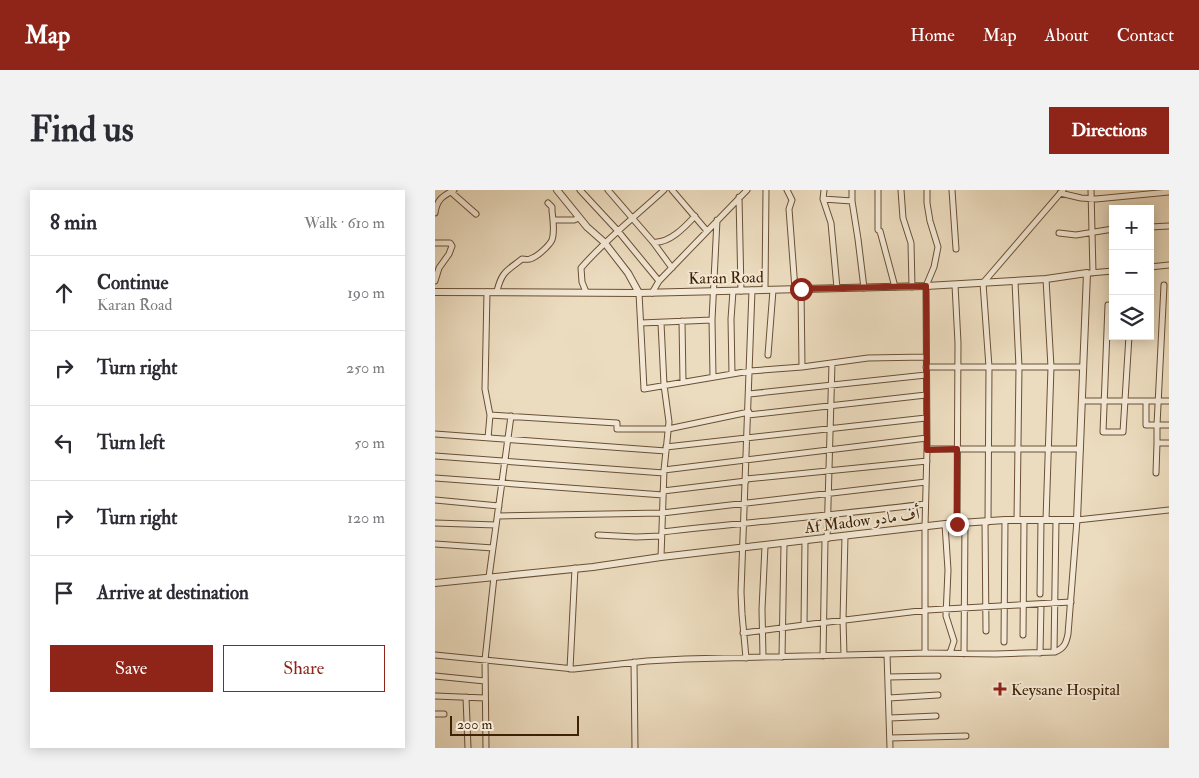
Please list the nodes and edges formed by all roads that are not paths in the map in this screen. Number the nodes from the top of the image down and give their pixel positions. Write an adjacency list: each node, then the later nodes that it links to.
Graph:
1 (580, 190): 34 (street)
2 (608, 190): 28 (street)
3 (664, 190): 28 (street)
4 (673, 190): 26 (street)
5 (747, 190): 19 (street)
6 (766, 190): 62 (street)
7 (787, 190): 59 (street)
8 (823, 190): 20 (street)
9 (852, 190): 22 (street)
10 (878, 190): 55 (street)
11 (901, 190): 56 (street)
12 (927, 190): 54 (street)
13 (952, 190): 41 (street)
14 (1091, 190): 21 (street)
15 (453, 191): 24 (street); 25 (street)
16 (559, 191): 27 (street)
17 (1061, 192): 21 (street); 51 (street)
18 (1169, 192): 21 (street)
19 (739, 196): 30 (street); 60 (street)
20 (823, 199): 22 (street); 57 (street)
21 (1091, 199): 37 (street)
22 (852, 201): 58 (street)
23 (547, 203): 29 (street)
24 (435, 214)
25 (476, 214)
26 (695, 216): 35 (street); 39 (street)
27 (579, 218): 29 (street); 38 (street)
28 (633, 219): 34 (street); 39 (street)
29 (553, 220): 63 (street)
30 (717, 220): 35 (street); 64 (street)
31 (1169, 226): 32 (street)
32 (1154, 227)
33 (1109, 230): 37 (street)
34 (619, 231): 38 (street); 49 (street)
35 (707, 231): 44 (street)
36 (1059, 233): 37 (street)
37 (1092, 233): 46 (street)
38 (604, 242): 68 (street); 69 (street)
39 (653, 242): 44 (street)
40 (435, 243): 48 (street)
41 (956, 250)
42 (1169, 265): 43 (street)
43 (1154, 267)
44 (672, 268): 49 (street)
45 (1109, 271): 46 (street)
46 (1090, 273): 47 (street, Karan Road); 85 (street)
47 (1047, 279): 50 (street, Karan Road); 84 (street)
48 (435, 281)
49 (659, 281): 70 (street)
50 (1015, 282): 51 (street, Karan Road); 83 (street)
51 (983, 283): 52 (street, Karan Road); 82 (street)
52 (955, 285): 54 (street, Karan Road); 81 (street)
53 (1164, 285): 100 (street)
54 (926, 286): 56 (street, Karan Road); 78 (street)
55 (895, 287): 56 (street, Karan Road); 58 (street, Karan Road)
56 (913, 287)
57 (837, 288): 58 (street, Karan Road); 59 (street, Karan Road)
58 (864, 288)
59 (798, 289): 62 (street, Karan Road); 80 (street)
60 (741, 290): 61 (street, Karan Road); 65 (street, Karan Road)
61 (752, 290): 62 (street, Karan Road); 87 (street)
62 (769, 290): 77 (street)
63 (497, 291): 67 (street, Karan Road); 68 (street, Karan Road)
64 (713, 291): 65 (street, Karan Road); 70 (street, Karan Road); 72 (street)
65 (733, 291): 88 (street)
66 (435, 292): 67 (street, Karan Road)
67 (487, 292): 104 (street)
68 (586, 292): 69 (street, Karan Road)
69 (639, 293): 70 (street, Karan Road); 74 (street)
70 (652, 293)
71 (1108, 305): 97 (street)
72 (712, 320): 73 (street); 90 (street)
73 (682, 321): 75 (street); 91 (street)
74 (641, 323): 75 (street); 92 (street)
75 (661, 323): 92 (street)
76 (1129, 340): 98 (street)
77 (768, 355)
78 (926, 357): 79 (street); 86 (street)
79 (832, 363): 80 (street); 93 (street)
80 (802, 367): 87 (street)
81 (957, 367): 82 (street); 86 (street); 120 (street)
82 (989, 367): 83 (street); 121 (street)
83 (1019, 367): 84 (street); 122 (street)
84 (1051, 367): 85 (street); 123 (street)
85 (1083, 367): 96 (street)
86 (926, 368): 89 (street)
87 (750, 371): 88 (street); 94 (street)
88 (732, 374): 90 (street)
89 (926, 375): 93 (street); 95 (street)
90 (713, 377): 91 (street)
91 (683, 382): 92 (street)
92 (664, 385): 110 (street)
93 (831, 385): 94 (street); 102 (street)
94 (749, 394): 103 (street)
95 (926, 395): 102 (street); 106 (street)
96 (1082, 400): 97 (street); 124 (street)
97 (1104, 400): 98 (street); 98 (street)
98 (1125, 401): 99 (street)
99 (1147, 401): 100 (street); 107 (street)
100 (1158, 401): 101 (street); 107 (street)
101 (1169, 401)
102 (831, 406): 103 (street); 109 (street)
103 (748, 414): 110 (street); 112 (street)
104 (490, 415): 105 (street); 113 (street)
105 (511, 416): 110 (street); 115 (street)
106 (927, 418): 109 (street); 114 (street)
107 (1157, 425): 108 (street); 116 (street)
108 (1169, 425)
109 (830, 428): 112 (street); 119 (street)
110 (668, 429): 118 (street)
111 (435, 434): 113 (street)
112 (748, 437): 118 (street); 127 (street)
113 (488, 438): 115 (street)
114 (927, 438): 119 (street); 125 (street)
115 (508, 439): 118 (street); 128 (street)
116 (1157, 442): 117 (street); 132 (street)
117 (1169, 442)
118 (666, 449): 130 (street)
119 (829, 449): 127 (street); 131 (street)
120 (957, 449): 121 (street); 125 (street); 157 (street)
121 (989, 449): 122 (street); 153 (street)
122 (1019, 449): 123 (street); 148 (street)
123 (1047, 449): 124 (street); 149 (street)
124 (1080, 449): 151 (street)
125 (927, 450): 129 (street)
126 (435, 456): 128 (street)
127 (747, 459): 130 (street); 134 (street)
128 (505, 460): 130 (street); 136 (street)
129 (927, 461): 131 (street); 135 (street)
130 (664, 471): 137 (street)
131 (829, 471): 134 (street); 138 (street)
132 (1156, 473)
133 (435, 478): 136 (street)
134 (746, 480): 137 (street); 140 (street)
135 (926, 482): 138 (street); 141 (street)
136 (502, 483): 137 (street); 142 (street)
137 (663, 493): 144 (street)
138 (828, 493): 140 (street); 146 (street)
139 (435, 500): 142 (street)
140 (745, 502): 144 (street); 152 (street)
141 (925, 504): 146 (street); 159 (street)
142 (499, 506): 145 (street)
143 (1169, 510): 151 (street)
144 (662, 512): 145 (street); 160 (street)
145 (498, 516): 158 (street)
146 (827, 516): 152 (street); 163 (street)
147 (1005, 520): 148 (street, Af Madow أف مادو); 153 (street, Af Madow أف مادو); 179 (street)
148 (1021, 520): 149 (street, Af Madow أف مادو); 177 (street)
149 (1043, 520): 150 (street, Af Madow أف مادو); 174 (street)
150 (1056, 520): 151 (street, Af Madow أف مادو); 176 (street)
151 (1077, 520): 175 (street)
152 (744, 522): 160 (street); 169 (street)
153 (987, 522): 155 (street, Af Madow أف مادو); 180 (street)
154 (435, 523): 158 (street)
155 (965, 523): 157 (street, Af Madow أف مادو); 181 (street)
156 (945, 524): 157 (street, Af Madow أف مادو); 159 (street, Af Madow أف مادو); 182 (street)
157 (957, 524)
158 (497, 525): 168 (street)
159 (925, 527): 162 (street, Af Madow أف مادو); 183 (street)
160 (662, 534): 161 (street); 170 (street)
161 (598, 535)
162 (845, 536): 163 (street, Af Madow أف مادو); 184 (street)
163 (826, 539): 164 (street, Af Madow أف مادو); 185 (street)
164 (805, 541): 166 (street, Af Madow أف مادو); 186 (street)
165 (435, 544): 168 (street)
166 (784, 544): 167 (street, Af Madow أف مادو); 187 (street)
167 (765, 546): 169 (street, Af Madow أف مادو); 188 (street)
168 (493, 548): 172 (street)
169 (743, 548): 170 (street, Af Madow أف مادو); 190 (street)
170 (661, 557): 171 (street, Af Madow أف مادو)
171 (575, 568): 172 (street, Af Madow أف مادو); 207 (street)
172 (492, 577): 173 (street, Af Madow أف مادو); 205 (street)
173 (435, 583)
174 (1041, 594)
175 (1071, 602): 176 (street); 193 (street)
176 (1054, 603): 178 (street); 193 (street)
177 (1023, 604): 178 (street); 179 (street); 191 (street)
178 (1041, 604): 196 (street)
179 (1004, 605): 180 (street); 192 (street)
180 (985, 606): 181 (street); 189 (street)
181 (965, 608): 182 (street); 198 (street)
182 (946, 609): 183 (street); 195 (street)
183 (925, 610): 184 (street); 194 (street)
184 (843, 620): 185 (street); 200 (street)
185 (823, 623): 186 (street); 201 (street)
186 (804, 625): 187 (street)
187 (783, 628): 188 (street); 203 (street)
188 (763, 630): 190 (street); 202 (street)
189 (985, 632)
190 (743, 633): 204 (street)
191 (1023, 635)
192 (1004, 642)
193 (1054, 652): 196 (street)
194 (925, 653): 195 (street); 197 (street)
195 (950, 653): 198 (street)
196 (1040, 653): 198 (street)
197 (887, 654): 200 (street); 210 (street)
198 (964, 654)
199 (435, 655): 205 (street)
200 (844, 655): 201 (street)
201 (823, 656): 203 (street)
202 (763, 657): 203 (street); 204 (street)
203 (782, 657)
204 (746, 658): 206 (street)
205 (485, 660): 207 (street); 211 (street)
206 (634, 662): 207 (street); 225 (street)
207 (570, 669)
208 (435, 676): 211 (street)
209 (938, 676): 210 (street)
210 (888, 677): 216 (street)
211 (485, 681): 215 (street)
212 (938, 695): 216 (street)
213 (435, 696): 214 (street)
214 (466, 697): 215 (street); 223 (street)
215 (485, 698): 224 (street)
216 (889, 698): 220 (street)
217 (435, 714): 218 (street)
218 (444, 714)
219 (937, 716): 220 (street)
220 (890, 718): 222 (street)
221 (966, 736): 222 (street)
222 (890, 738): 226 (street)
223 (468, 748)
224 (486, 748)
225 (635, 748)
226 (890, 748)

